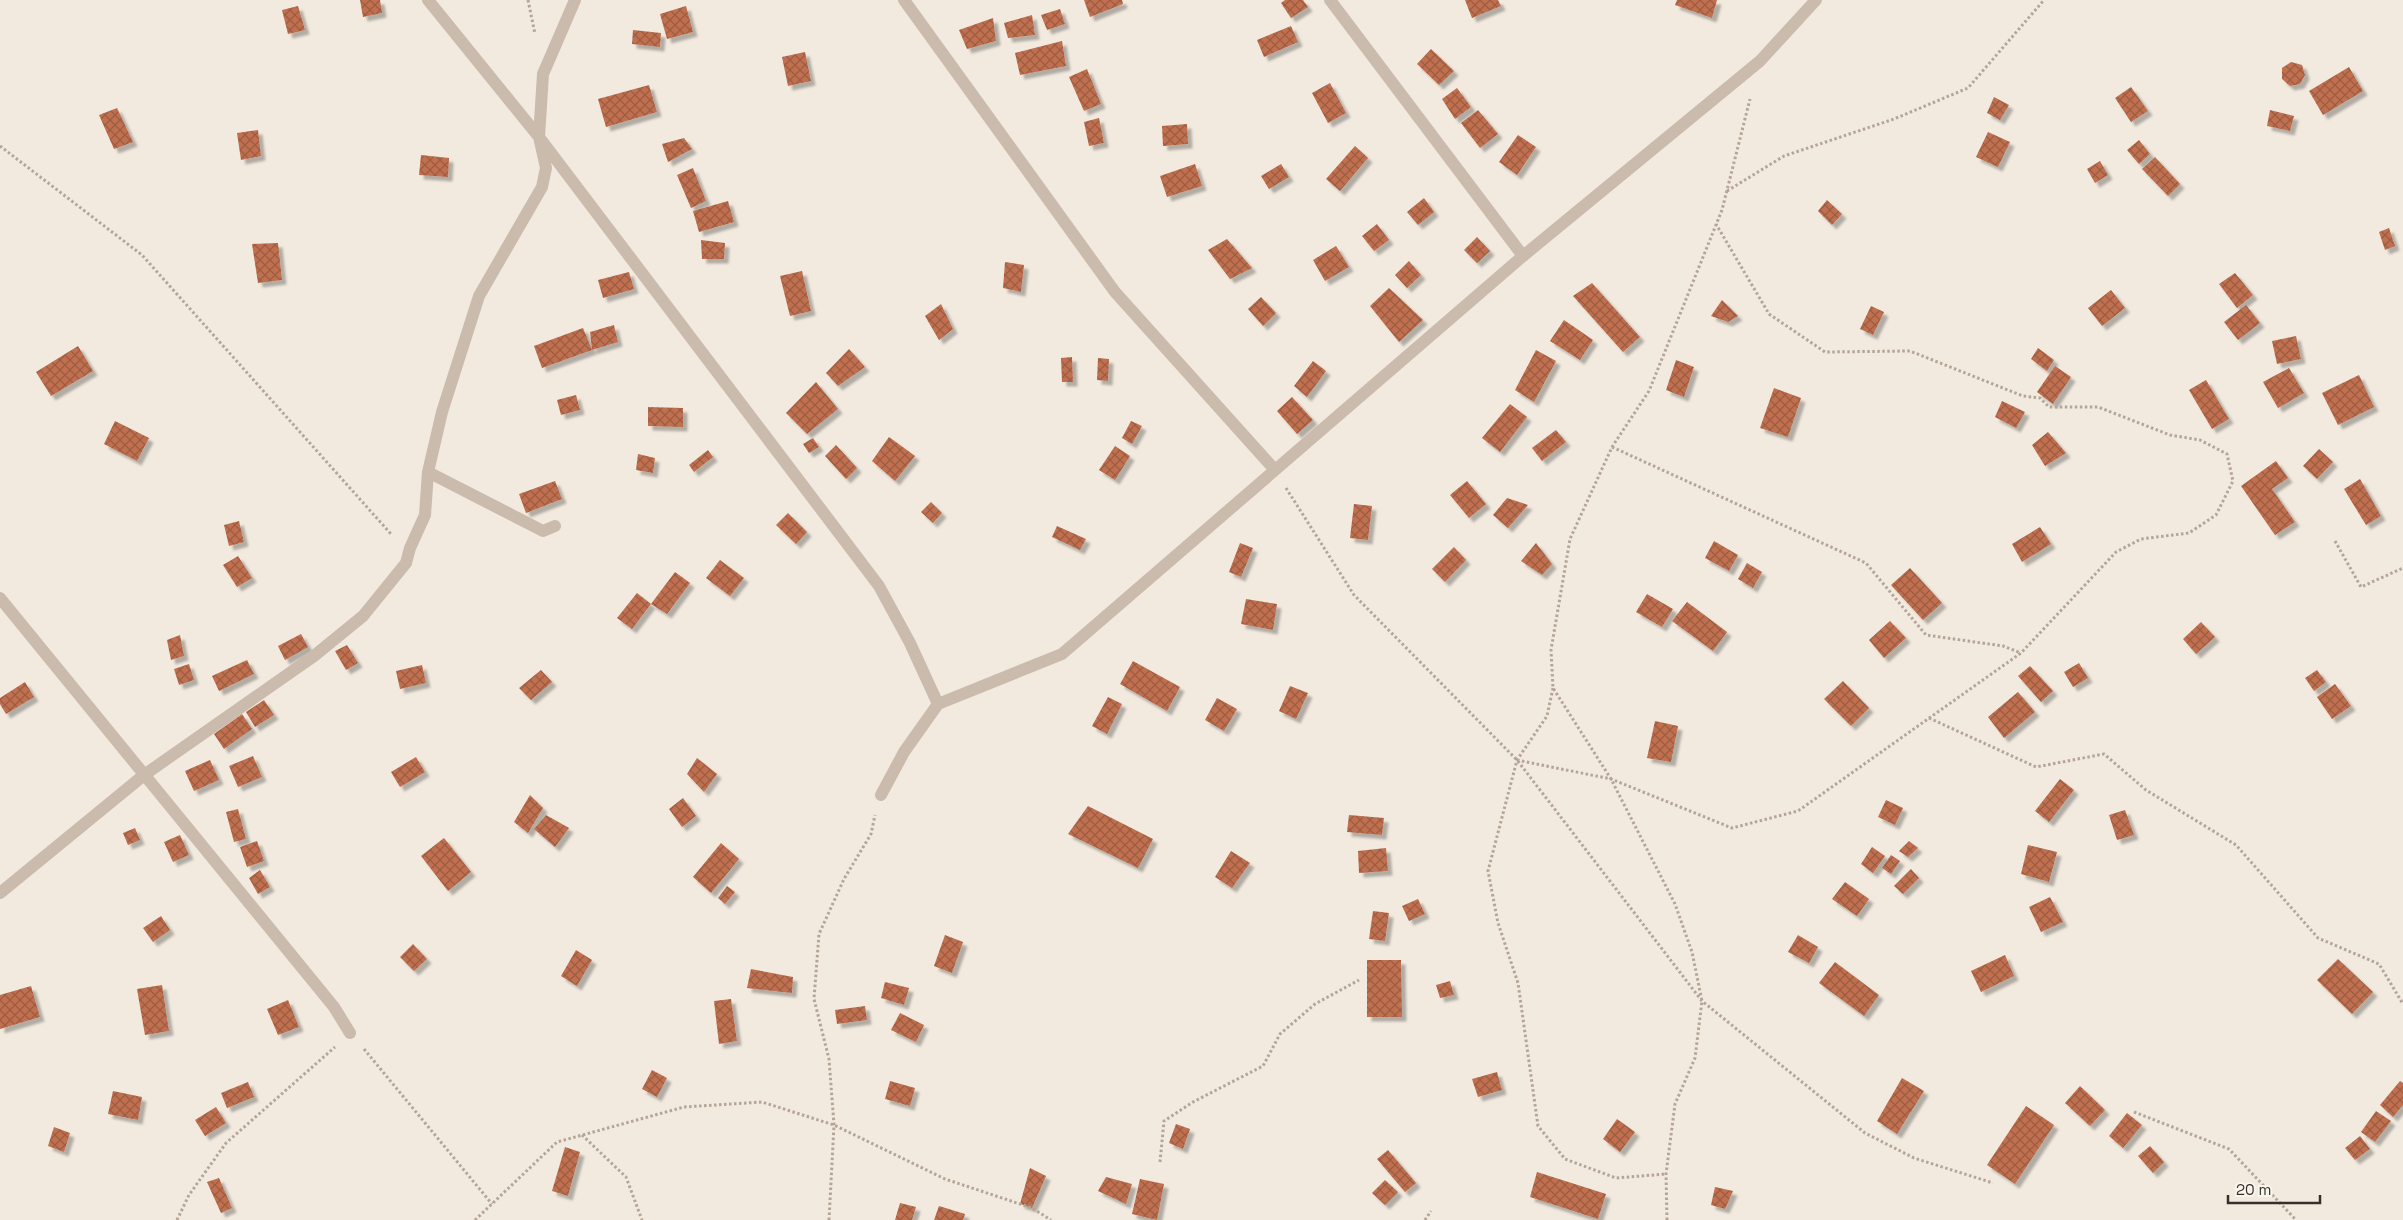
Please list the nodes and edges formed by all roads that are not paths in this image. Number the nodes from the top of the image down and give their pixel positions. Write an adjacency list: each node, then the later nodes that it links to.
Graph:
1 (428, 0): 6 (street)
2 (575, 0): 6 (street)
3 (904, 0): 8 (street)
4 (1330, 0): 7 (street)
5 (1816, 0): 7 (street)
6 (539, 137): 9 (street); 12 (street)
7 (1523, 256): 8 (street)
8 (1275, 470): 12 (street)
9 (428, 472): 10 (street); 13 (street)
10 (555, 526)
11 (0, 598): 13 (street)
12 (938, 704): 14 (street)
13 (144, 775): 15 (street); 16 (street)
14 (881, 795)
15 (0, 893)
16 (350, 1033)

